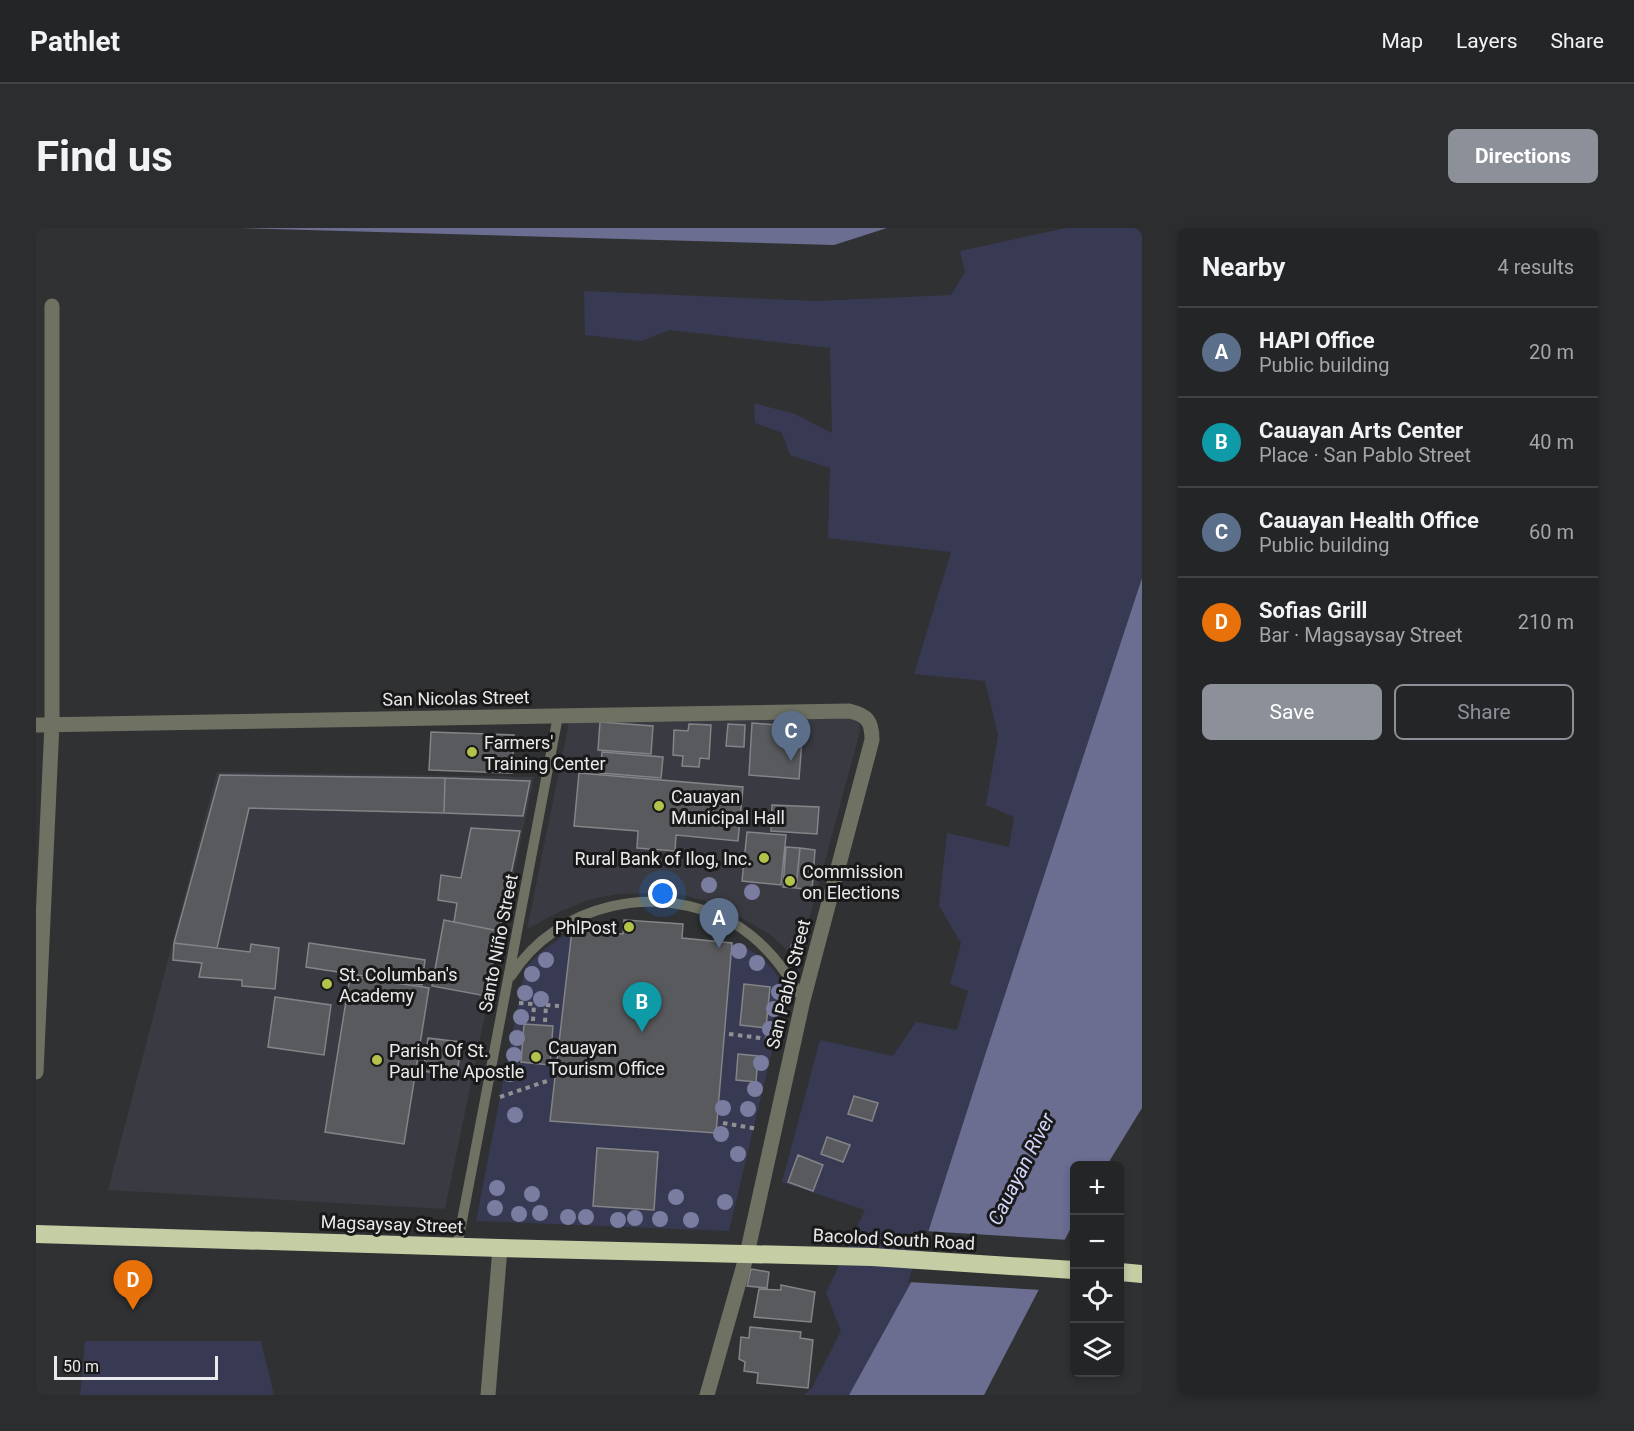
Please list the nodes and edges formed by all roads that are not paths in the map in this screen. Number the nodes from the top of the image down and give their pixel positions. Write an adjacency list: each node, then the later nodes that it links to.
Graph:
1 (52, 306): 3 (street)
2 (558, 716): 3 (street, San Nicolas Street); 4 (street, San Nicolas Street); 7 (lane, Santo Niño Street)
3 (52, 724): 5 (street, San Nicolas Street); 6 (street)
4 (870, 724): 8 (street, San Pablo Street)
5 (36, 725)
6 (38, 975): 9 (street)
7 (507, 983): 8 (lane); 11 (lane, Santo Niño Street)
8 (803, 1000): 13 (street, San Pablo Street)
9 (36, 1072)
10 (36, 1234): 11 (highway, Magsaysay Street)
11 (457, 1247): 12 (highway, Magsaysay Street)
12 (500, 1248): 13 (highway, Magsaysay Street); 15 (street)
13 (747, 1254): 14 (highway, Bacolod South Road); 16 (street, San Pablo Street)
14 (1070, 1270)
15 (488, 1395)
16 (707, 1395)

